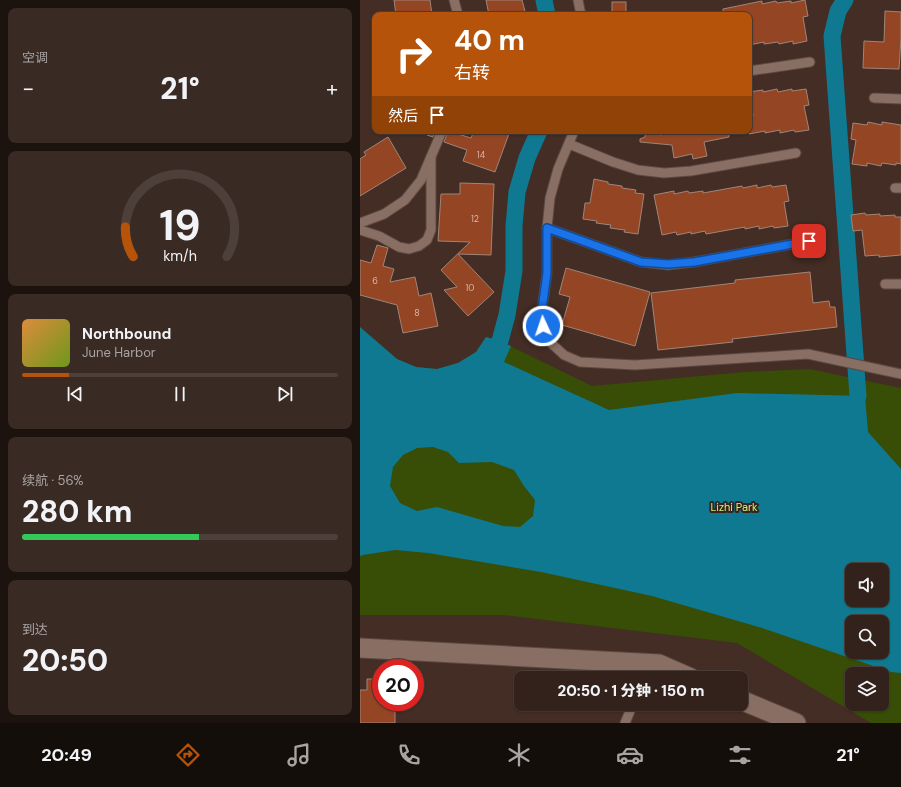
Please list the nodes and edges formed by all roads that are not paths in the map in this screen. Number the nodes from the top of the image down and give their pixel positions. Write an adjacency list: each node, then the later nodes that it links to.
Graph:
1 (454, 0): 3 (lane)
2 (578, 0): 4 (lane)
3 (457, 12)
4 (580, 12)
5 (810, 62): 6 (lane)
6 (752, 71)
7 (874, 98): 8 (lane)
8 (901, 99)
9 (441, 134): 13 (lane)
10 (573, 134): 11 (lane)
11 (569, 144): 12 (lane); 15 (lane)
12 (796, 153)
13 (431, 157): 14 (lane); 16 (lane)
14 (360, 223)
15 (547, 228): 17 (lane); 20 (lane)
16 (360, 230)
17 (809, 241)
18 (885, 284): 19 (lane)
19 (901, 284)
20 (901, 374)
21 (360, 648): 22 (street)
22 (642, 671): 23 (street)
23 (675, 671)
24 (748, 703): 27 (street)
25 (630, 711): 26 (lane)
26 (625, 723)
27 (796, 723)

